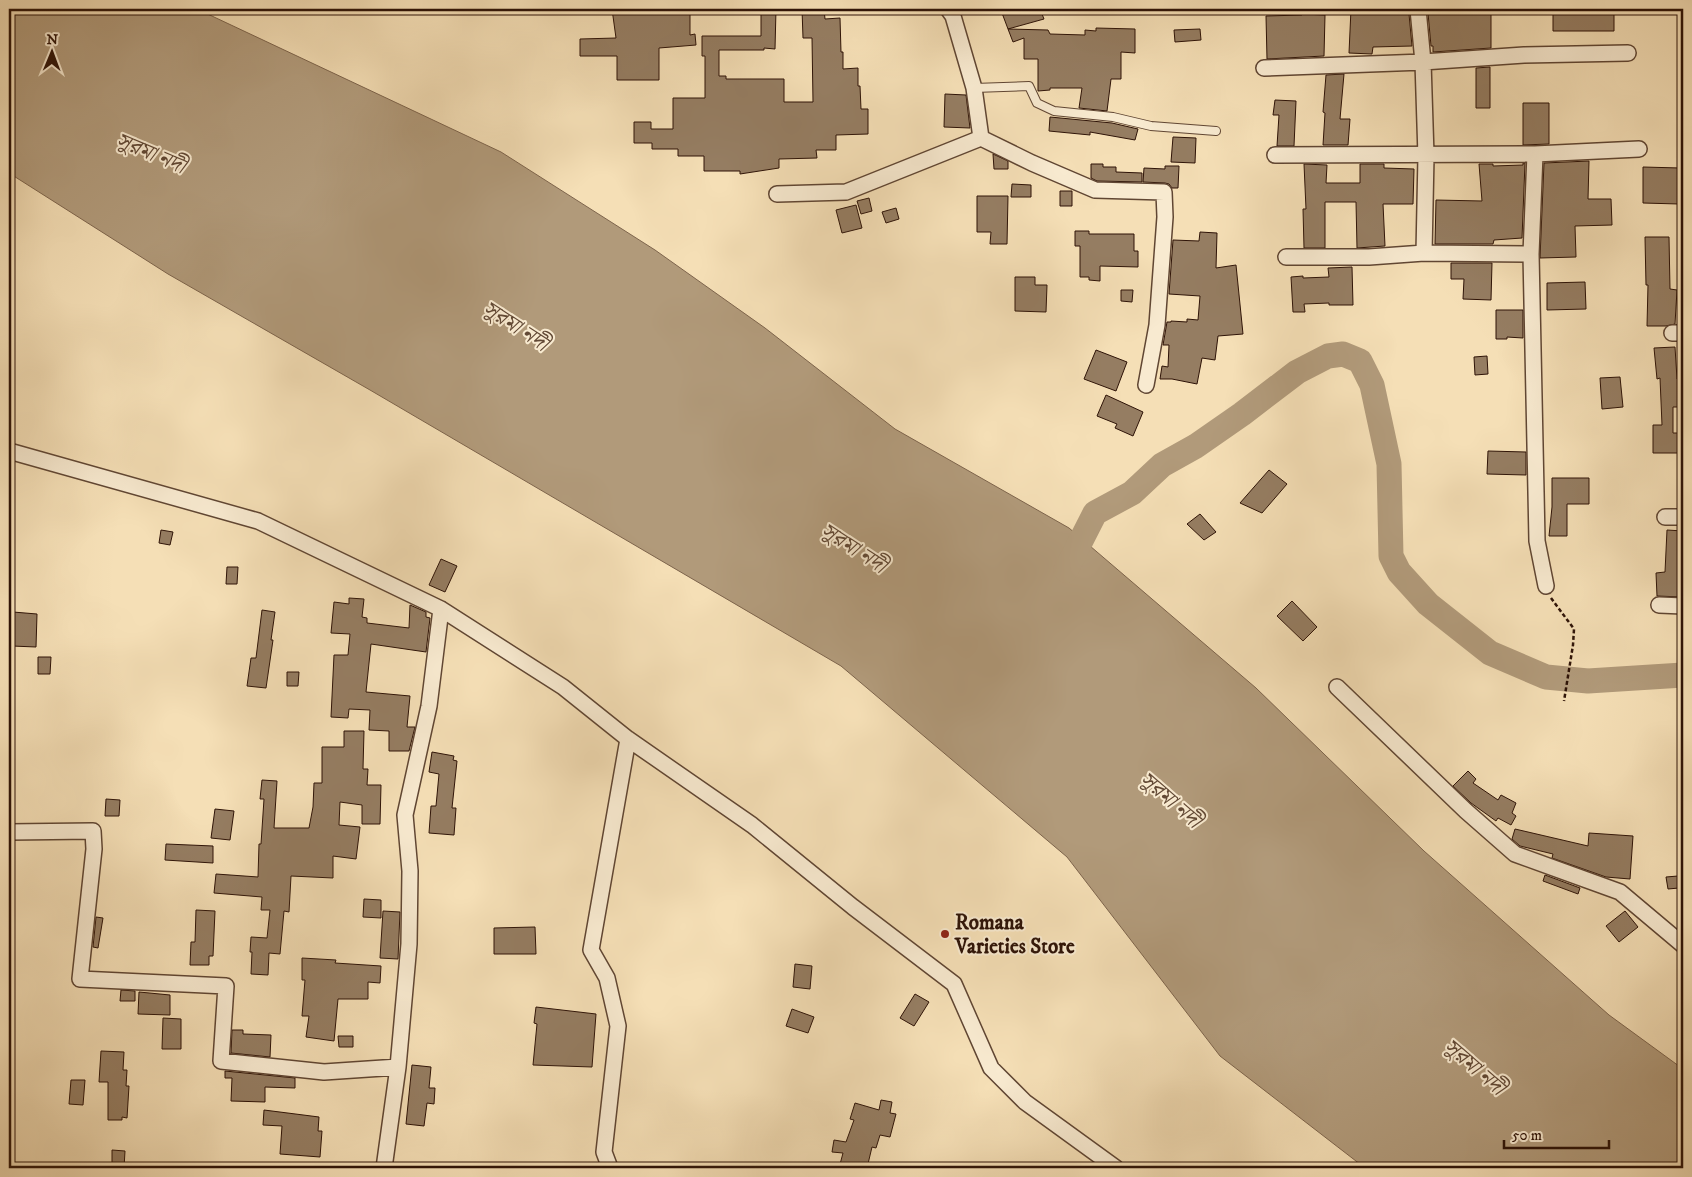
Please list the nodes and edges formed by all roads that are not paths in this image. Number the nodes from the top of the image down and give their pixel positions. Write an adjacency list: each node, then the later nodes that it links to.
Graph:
1 (1418, 9): 4 (street)
2 (954, 11): 6 (street)
3 (1628, 54): 4 (street)
4 (1422, 62): 5 (street); 12 (street)
5 (1264, 68)
6 (974, 88): 7 (lane); 8 (street)
7 (1216, 131)
8 (981, 138): 13 (street); 17 (street)
9 (1639, 150): 10 (street)
10 (1535, 154): 12 (street); 15 (street)
11 (1275, 156): 12 (street)
12 (1426, 156): 14 (street)
13 (777, 194)
14 (1424, 253): 15 (street); 16 (street)
15 (1531, 254): 21 (street)
16 (1286, 257)
17 (1146, 385)
18 (9, 451): 24 (street)
19 (1665, 517): 20 (street)
20 (1683, 517)
21 (1546, 586)
22 (1659, 605): 23 (street)
23 (1683, 606)
24 (440, 609): 26 (street); 29 (street)
25 (1337, 687): 28 (street)
26 (628, 739): 31 (street); 32 (street)
27 (9, 832): 29 (street)
28 (1683, 946)
29 (398, 1067): 30 (street)
30 (384, 1168)
31 (610, 1168)
32 (1116, 1168)

